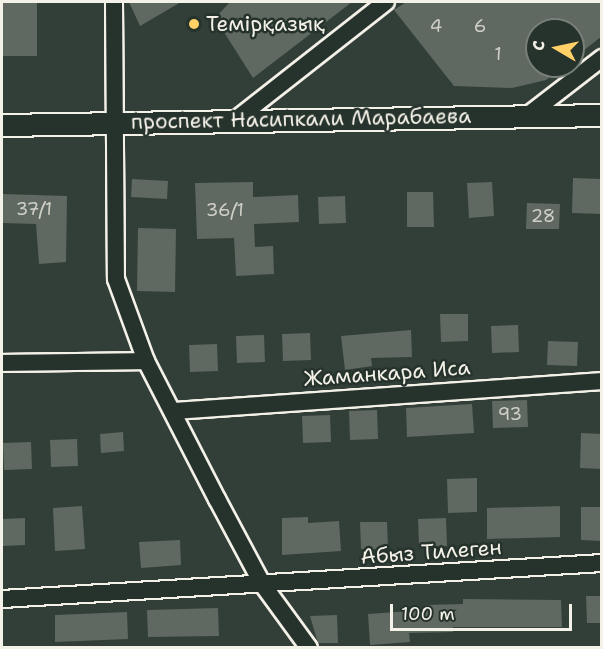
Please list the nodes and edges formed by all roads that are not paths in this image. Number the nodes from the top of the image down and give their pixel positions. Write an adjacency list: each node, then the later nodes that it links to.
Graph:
1 (114, 2): 7 (street)
2 (386, 2): 6 (street)
3 (602, 58): 5 (street)
4 (602, 115): 5 (main road, проспект Насипкали Марабаева)
5 (527, 116): 6 (main road, проспект Насипкали Марабаева)
6 (234, 121): 7 (main road, проспект Насипкали Марабаева)
7 (118, 122): 8 (main road, проспект Насипкали Марабаева); 9 (street)
8 (2, 124)
9 (146, 362): 10 (street); 12 (street)
10 (2, 363)
11 (602, 381): 12 (street, Жаманкара Иса)
12 (175, 411): 14 (street)
13 (602, 563): 14 (street, Абыз Тилеген)
14 (263, 585): 15 (street, Абыз Тилеген); 16 (street)
15 (2, 599)
16 (306, 646)

